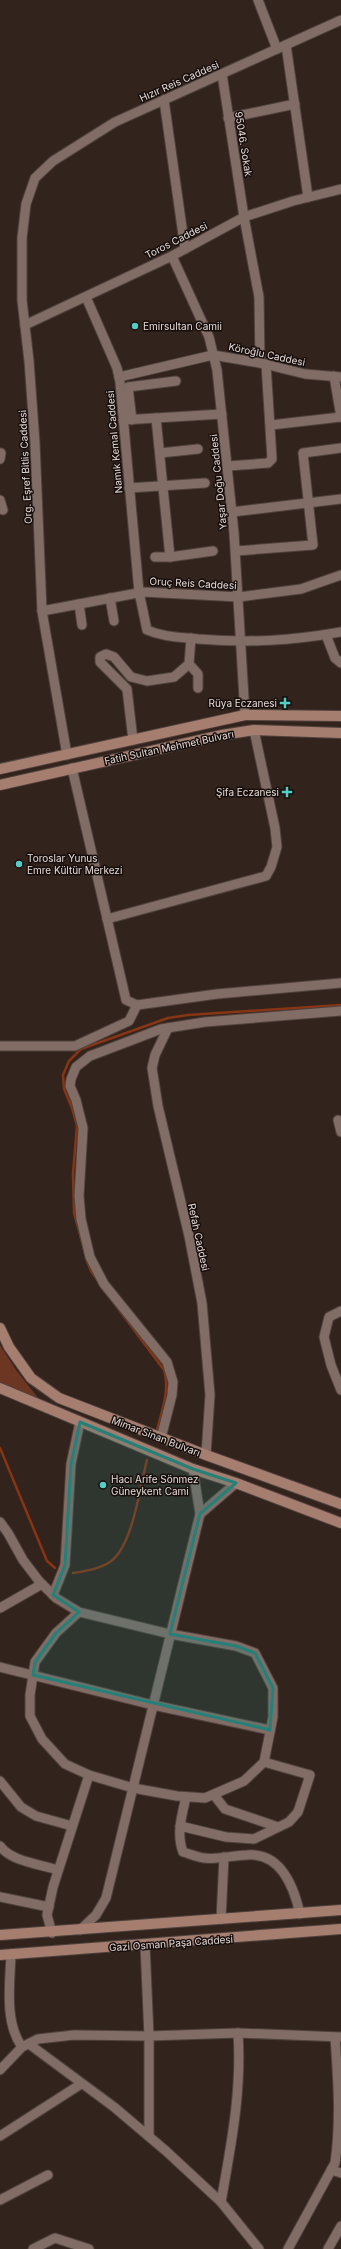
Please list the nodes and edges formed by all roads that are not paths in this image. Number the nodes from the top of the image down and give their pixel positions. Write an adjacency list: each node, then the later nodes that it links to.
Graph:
1 (258, 0): 4 (street)
2 (341, 20): 3 (street, Hızır Reis Caddesi)
3 (286, 45): 4 (street, Hızır Reis Caddesi); 7 (street)
4 (277, 49): 5 (street, Hızır Reis Caddesi)
5 (222, 74): 6 (street, Hızır Reis Caddesi); 8 (street, 95046. Sokak)
6 (164, 100): 9 (street, Hızır Reis Caddesi); 13 (street)
7 (294, 104): 8 (street); 11 (street)
8 (228, 118): 12 (street, 95046. Sokak)
9 (35, 178): 16 (street, Org. Eşref Bitlis Caddesi)
10 (341, 188): 11 (street, Toros Caddesi)
11 (308, 197): 12 (street, Toros Caddesi)
12 (244, 217): 13 (street, Toros Caddesi); 18 (street, 95046. Sokak)
13 (185, 249): 14 (street, Toros Caddesi)
14 (172, 256): 15 (street, Toros Caddesi); 17 (street, Yaşar Doğu Caddesi)
15 (86, 297): 16 (street, Toros Caddesi); 20 (street, Namık Kemal Caddesi)
16 (25, 324): 50 (street, Org. Eşref Bitlis Caddesi)
17 (213, 355): 18 (street, Köroğlu Caddesi); 19 (street, Köroğlu Caddesi); 24 (street, Yaşar Doğu Caddesi)
18 (263, 364): 21 (street, Köroğlu Caddesi); 28 (street, 95046. Sokak)
19 (153, 369): 20 (street, Köroğlu Caddesi); 23 (street)
20 (119, 377): 27 (street, Namık Kemal Caddesi)
21 (337, 377): 25 (street)
22 (176, 381): 23 (street)
23 (154, 383): 27 (street)
24 (222, 414): 26 (street); 32 (street, Yaşar Doğu Caddesi)
25 (341, 417): 28 (street)
26 (156, 418): 27 (street); 31 (street)
27 (127, 420): 35 (street, Namık Kemal Caddesi)
28 (271, 425): 32 (street, 95046. Sokak)
29 (341, 448): 38 (street)
30 (198, 449): 31 (street)
31 (160, 453): 34 (street)
32 (228, 466): 40 (street, Yaşar Doğu Caddesi)
33 (205, 483): 34 (street)
34 (162, 486): 35 (street); 44 (street)
35 (129, 488): 46 (street, Namık Kemal Caddesi)
36 (341, 499): 38 (street)
37 (0, 500): 39 (street)
38 (310, 503): 40 (street); 42 (street)
39 (3, 510)
40 (232, 512): 42 (street, Yaşar Doğu Caddesi)
41 (213, 551): 44 (street)
42 (236, 551): 48 (street, Yaşar Doğu Caddesi)
43 (155, 557): 44 (street)
44 (170, 557)
45 (341, 575): 48 (street, Oruç Reis Caddesi)
46 (139, 592): 47 (street, Oruç Reis Caddesi); 48 (street, Oruç Reis Caddesi); 55 (street, Namık Kemal Caddesi)
47 (110, 598): 49 (street, Oruç Reis Caddesi); 51 (street)
48 (239, 598): 56 (street, Yaşar Doğu Caddesi)
49 (79, 604): 50 (street, Oruç Reis Caddesi); 52 (street)
50 (42, 611): 65 (street, Org. Eşref Bitlis Caddesi)
51 (114, 621)
52 (82, 626)
53 (341, 632): 54 (street)
54 (326, 635): 56 (street); 57 (street)
55 (191, 638): 56 (street); 58 (street)
56 (242, 642): 60 (street, Yaşar Doğu Caddesi)
57 (341, 663)
58 (189, 664): 59 (street); 64 (street)
59 (198, 688)
60 (245, 716): 61 (main road, Fatih Sultan Mehmet Bulvarı); 64 (main road, Fatih Sultan Mehmet Bulvarı)
61 (341, 716)
62 (254, 730): 63 (main road, Fatih Sultan Mehmet Bulvarı); 66 (main road, Fatih Sultan Mehmet Bulvarı); 69 (street)
63 (341, 733)
64 (133, 740): 65 (main road, Fatih Sultan Mehmet Bulvarı)
65 (67, 754): 67 (main road, Fatih Sultan Mehmet Bulvarı)
66 (72, 768): 68 (main road, Fatih Sultan Mehmet Bulvarı); 69 (street)
67 (0, 769)
68 (0, 785)
69 (107, 919): 71 (street)
70 (341, 983): 71 (street)
71 (137, 1005): 74 (street)
72 (341, 1011): 73 (street)
73 (168, 1028): 82 (street); 83 (street, Refah Caddesi)
74 (0, 1046)
75 (338, 1120): 76 (street)
76 (341, 1132)
77 (341, 1311): 80 (street)
78 (0, 1328): 82 (main road, Mimar Sinan Bulvarı)
79 (0, 1388): 81 (main road, Mimar Sinan Bulvarı)
80 (341, 1390)
81 (80, 1422): 84 (main road, Mimar Sinan Bulvarı); 91 (street)
82 (161, 1438): 83 (main road, Mimar Sinan Bulvarı)
83 (206, 1455): 86 (main road, Mimar Sinan Bulvarı)
84 (193, 1469): 85 (main road, Mimar Sinan Bulvarı); 87 (street)
85 (236, 1483): 87 (street); 88 (main road, Mimar Sinan Bulvarı)
86 (341, 1504)
87 (200, 1514): 94 (street)
88 (341, 1523)
89 (0, 1525): 90 (street)
90 (42, 1584): 91 (street); 92 (street)
91 (53, 1595): 93 (street)
92 (0, 1608)
93 (79, 1612): 94 (street); 96 (street)
94 (170, 1634): 97 (street); 98 (street)
95 (0, 1667): 96 (street)
96 (33, 1675): 97 (street); 100 (street)
97 (153, 1705): 98 (street); 102 (street)
98 (270, 1730): 99 (street)
99 (264, 1762): 103 (street); 107 (street)
100 (89, 1775): 102 (street); 105 (street)
101 (0, 1781): 105 (street)
102 (132, 1788): 104 (street); 115 (street)
103 (214, 1794): 104 (street); 107 (street)
104 (186, 1797): 106 (street)
105 (72, 1826): 110 (street)
106 (180, 1826): 107 (street); 109 (street)
107 (278, 1828)
108 (0, 1846): 110 (street)
109 (224, 1857): 114 (street); 116 (street)
110 (58, 1870): 112 (street)
111 (0, 1897): 112 (street)
112 (49, 1907): 120 (street)
113 (341, 1910): 114 (main road, Gazi Osman Paşa Caddesi)
114 (300, 1914): 116 (main road, Gazi Osman Paşa Caddesi)
115 (96, 1915): 117 (street); 119 (street)
116 (221, 1919): 117 (main road, Gazi Osman Paşa Caddesi)
117 (110, 1928): 119 (main road, Gazi Osman Paşa Caddesi)
118 (341, 1929): 122 (main road, Gazi Osman Paşa Caddesi)
119 (80, 1930): 120 (main road, Gazi Osman Paşa Caddesi)
120 (52, 1933): 121 (main road, Gazi Osman Paşa Caddesi)
121 (0, 1935)
122 (145, 1945): 123 (main road, Gazi Osman Paşa Caddesi); 126 (street)
123 (11, 1954): 124 (main road, Gazi Osman Paşa Caddesi); 128 (street)
124 (0, 1955)
125 (238, 2034): 126 (street); 127 (street); 137 (street)
126 (149, 2036): 128 (street); 132 (street)
127 (338, 2037): 133 (street)
128 (26, 2046): 129 (street); 130 (street)
129 (0, 2070)
130 (81, 2084): 131 (street); 132 (street)
131 (0, 2136)
132 (149, 2136): 137 (street)
133 (331, 2170): 134 (street); 143 (street)
134 (341, 2173)
135 (48, 2175): 136 (street)
136 (0, 2200)
137 (221, 2202): 142 (street)
138 (341, 2226): 144 (street)
139 (44, 2246): 140 (street); 141 (street)
140 (33, 2249)
141 (89, 2249)
142 (259, 2249)
143 (288, 2249)
144 (328, 2249)

